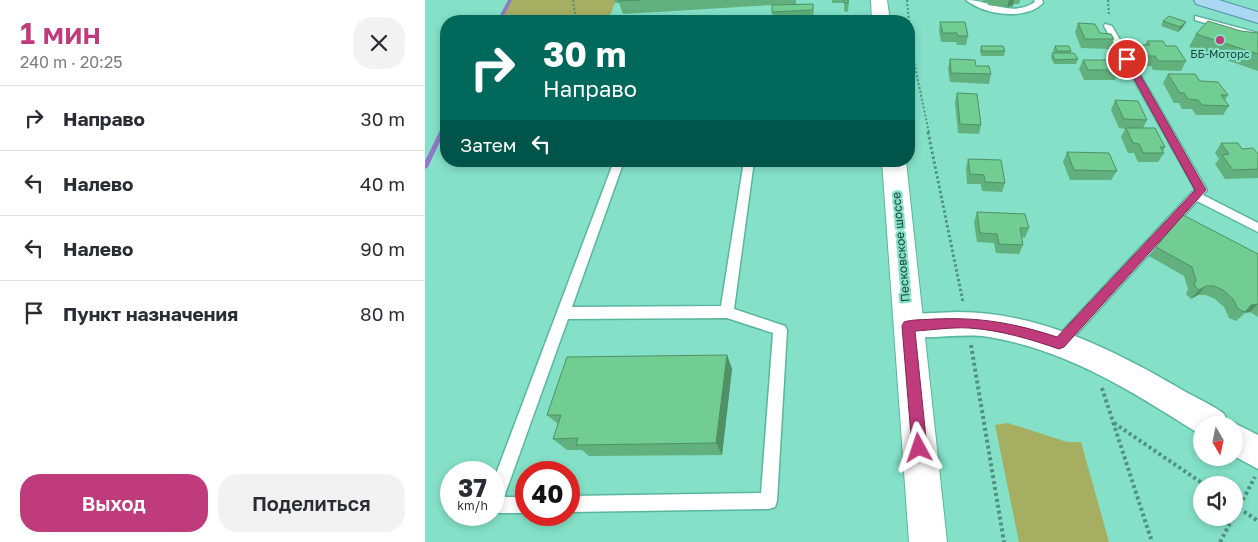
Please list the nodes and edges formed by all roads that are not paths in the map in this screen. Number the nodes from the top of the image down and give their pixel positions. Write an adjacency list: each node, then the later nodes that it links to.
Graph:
1 (879, 0): 5 (street)
2 (970, 0): 3 (lane)
3 (1038, 0)
4 (1204, 0): 7 (main road)
5 (880, 15)
6 (1198, 18): 9 (lane)
7 (1258, 18)
8 (1109, 26): 13 (lane)
9 (1258, 36)
10 (617, 167): 16 (lane)
11 (748, 167): 15 (lane)
12 (895, 167): 17 (street, Песковское шоссе)
13 (1196, 196): 14 (lane); 18 (lane)
14 (1258, 228)
15 (727, 312): 16 (lane); 23 (lane)
16 (563, 313): 22 (lane)
17 (908, 326): 18 (street); 24 (street, Песковское шоссе)
18 (1059, 344): 19 (street)
19 (1198, 416)
20 (1243, 444): 21 (street)
21 (1258, 453)
22 (505, 470)
23 (580, 504)
24 (928, 542)

